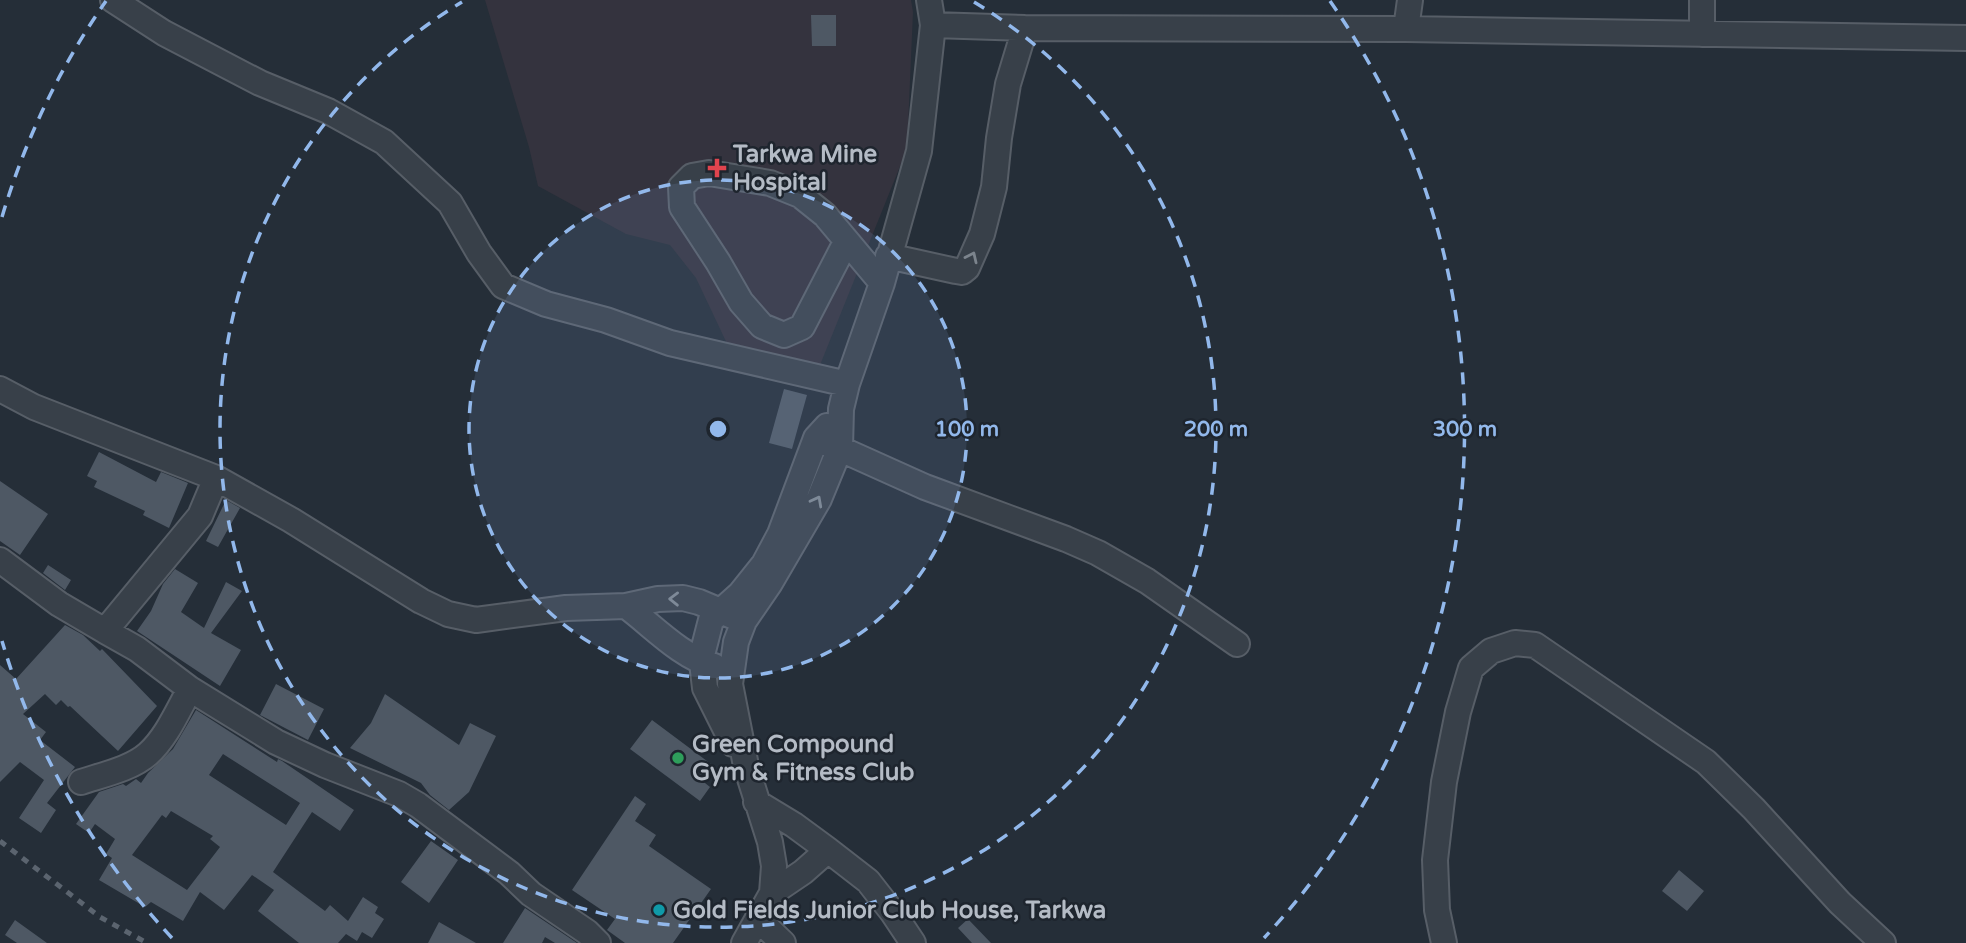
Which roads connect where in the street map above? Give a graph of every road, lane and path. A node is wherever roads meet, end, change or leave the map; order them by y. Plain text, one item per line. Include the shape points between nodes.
1 (113, 0) edge
2 (929, 0) edge
3 (1410, 0) edge
4 (1702, 0) edge
5 (933, 25) junction
6 (1025, 28) junction
7 (1406, 29) junction
8 (1702, 34) junction
9 (1966, 38) edge
10 (846, 242) junction
11 (888, 256) junction
12 (882, 283) junction
13 (848, 384) junction
14 (0, 389) edge
15 (841, 409) junction
16 (816, 438) junction
17 (840, 448) junction
18 (216, 478) junction
19 (787, 537) junction
20 (0, 560) edge
21 (626, 606) junction
22 (720, 610) junction
23 (744, 621) junction
24 (105, 631) junction
25 (1237, 644) dead end
26 (702, 662) junction
27 (731, 669) junction
28 (190, 689) junction
29 (746, 766) junction
30 (81, 782) dead end
31 (756, 802) junction
32 (828, 850) junction
33 (772, 893) junction
34 (758, 919) junction
35 (598, 943) edge
36 (744, 943) edge
37 (783, 943) edge
38 (913, 943) edge
39 (1444, 943) edge
40 (1883, 943) edge

1 - 13 street via 164,33 384,142 450,203 503,286 670,343
2 - 5 street
3 - 7 street
4 - 8 street
5 - 6 street
5 - 11 street via 919,151
6 - 7 street
11 -> 6 street via 962,272 967,268 994,187 1008,84
7 - 8 street
8 - 9 street
10 - 10 street via 825,215 800,195 770,183 709,173 692,176 681,187 682,207 741,302 762,326 784,335 802,327
10 - 12 street
11 - 12 street
12 - 13 street
13 - 15 street
14 - 18 street via 34,407
15 - 16 street
15 - 17 street
16 - 17 street
16 - 19 street
19 -> 17 street via 820,499
17 - 25 street via 925,487 1098,553
18 - 21 street via 448,614 476,620 566,608
18 - 24 street via 201,516
19 - 22 street via 740,594
19 - 23 street via 770,583
20 - 24 street
22 -> 21 street via 683,598
21 - 26 street
22 - 23 street
22 - 26 street via 711,620
23 - 27 street
24 - 28 street
26 - 27 street
26 - 29 street via 705,688
27 - 29 street
28 - 30 street via 147,755
28 - 35 street via 276,742 418,805
29 - 31 street
31 - 32 street
31 - 33 street via 770,842
32 - 33 street
32 - 38 street via 868,881
33 - 34 street
34 - 36 street
34 - 37 street
39 - 40 street via 1435,860 1458,712 1471,668 1491,651 1515,643 1535,645 1706,762

